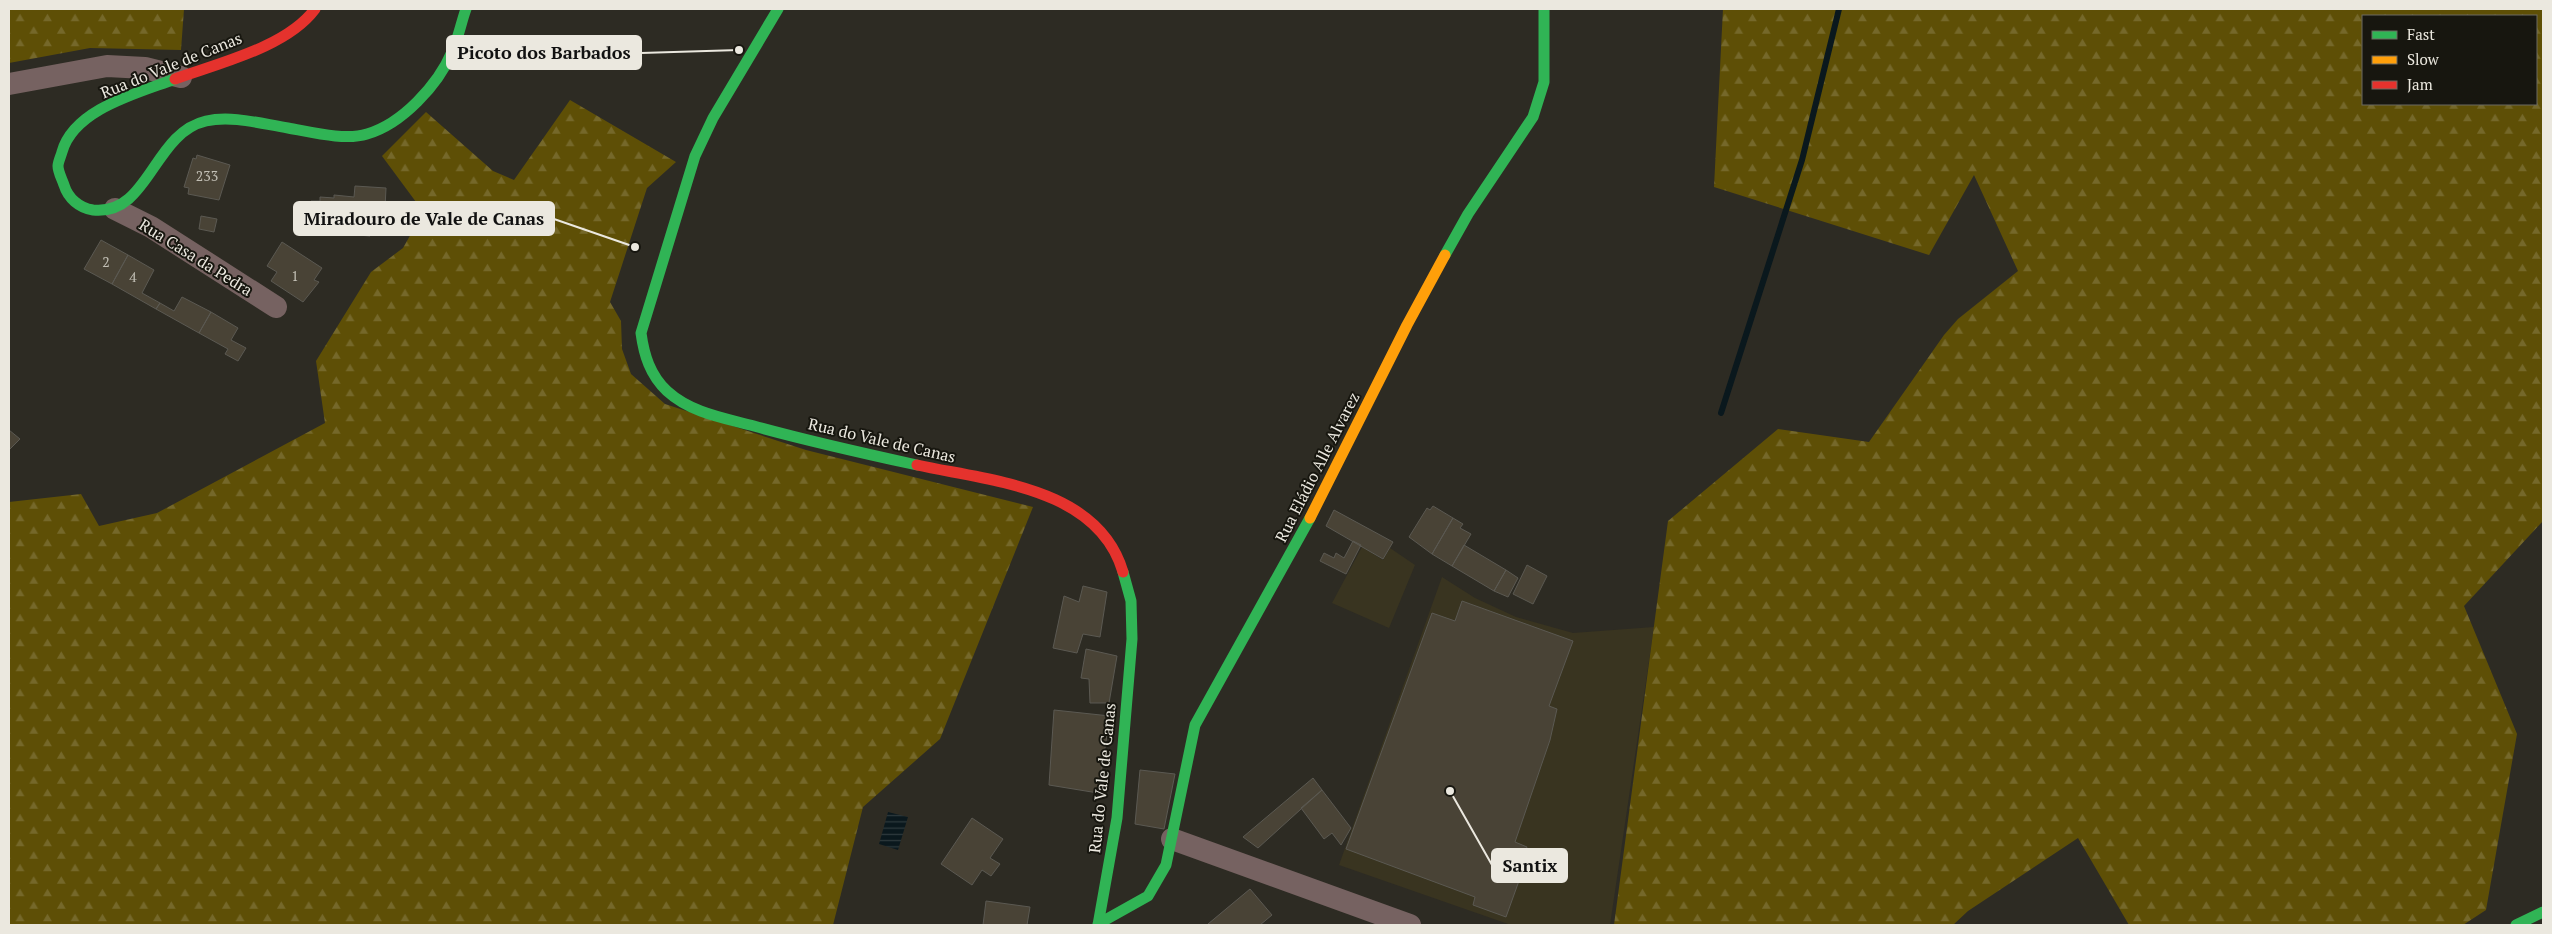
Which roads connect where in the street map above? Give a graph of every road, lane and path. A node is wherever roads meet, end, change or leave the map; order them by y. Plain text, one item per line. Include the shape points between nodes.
1 (315, 9) edge
2 (466, 9) edge
3 (778, 9) edge
4 (1544, 9) edge
5 (180, 77) junction
6 (9, 84) edge
7 (115, 210) junction
8 (276, 308) dead end
9 (1172, 839) junction
10 (2543, 912) edge
11 (1098, 924) edge
12 (1410, 925) edge
13 (2516, 925) edge

1 - 5 street, Rua do Vale de Canas via 308,20 272,43
2 - 7 street via 452,52 426,93 394,122 366,135 332,136 241,120 206,121 182,131 160,156 134,196
3 - 11 street, Rua do Vale de Canas via 712,118 694,156 641,333 644,353 654,374 667,390 695,410 810,442 1030,490 1071,506 1100,529 1118,556 1126,583 1131,601 1132,639 1117,818
4 - 9 street, Rua Eládio Alle Alvarez via 1544,82 1534,117 1464,222 1407,325 1324,494 1195,725
5 - 6 street via 145,68 107,66
5 - 7 street, Rua do Vale de Canas via 121,99 86,118 64,145 58,166 60,179 70,197 92,210
7 - 8 street, Rua Casa da Pedra via 152,227
9 - 11 street, Rua Eládio Alle Alvarez via 1166,864 1148,896
9 - 12 street
10 - 13 street

